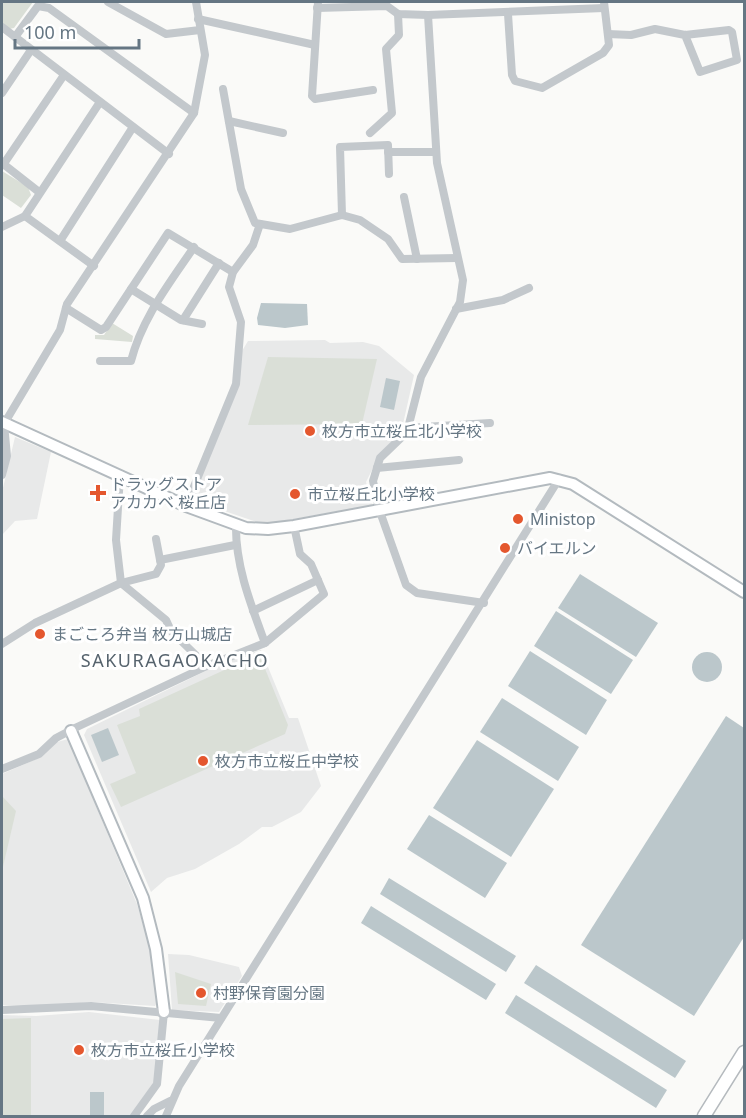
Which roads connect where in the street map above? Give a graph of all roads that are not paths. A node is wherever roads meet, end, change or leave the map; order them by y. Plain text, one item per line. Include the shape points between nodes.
1 (108, 2) edge
2 (196, 2) edge
3 (51, 5) edge
4 (317, 5) edge
5 (604, 5) edge
6 (398, 14) junction
7 (508, 14) junction
8 (428, 15) junction
9 (198, 19) junction
10 (2, 27) edge
11 (200, 30) junction
12 (608, 34) junction
13 (686, 34) junction
14 (15, 37) junction
15 (315, 45) junction
16 (31, 50) junction
17 (64, 75) junction
18 (223, 89) dead end
19 (373, 90) dead end
20 (2, 93) edge
21 (100, 102) junction
22 (194, 113) junction
23 (229, 121) junction
24 (133, 127) junction
25 (283, 133) dead end
26 (370, 133) dead end
27 (388, 152) junction
28 (436, 152) junction
29 (169, 154) junction
30 (2, 164) edge
31 (389, 174) dead end
32 (39, 192) junction
33 (404, 197) dead end
34 (342, 215) junction
35 (26, 216) junction
36 (260, 224) junction
37 (2, 227) edge
38 (60, 241) junction
39 (194, 247) junction
40 (457, 258) junction
41 (417, 259) junction
42 (219, 263) junction
43 (94, 266) junction
44 (233, 272) junction
45 (529, 288) dead end
46 (131, 289) junction
47 (155, 304) junction
48 (66, 308) junction
49 (456, 309) junction
50 (183, 320) junction
51 (202, 324) dead end
52 (100, 361) dead end
53 (3, 423) edge
54 (490, 423) dead end
55 (407, 428) junction
56 (459, 460) dead end
57 (377, 468) junction
58 (2, 475) edge
59 (120, 476) junction
60 (559, 479) junction
61 (186, 506) junction
62 (379, 509) junction
63 (236, 524) junction
64 (294, 526) junction
65 (156, 539) dead end
66 (236, 545) junction
67 (160, 561) junction
68 (318, 580) junction
69 (121, 583) junction
70 (744, 592) edge
71 (483, 603) junction
72 (253, 611) junction
73 (265, 643) junction
74 (2, 644) edge
75 (207, 666) junction
76 (71, 731) junction
77 (2, 769) edge
78 (2, 1010) edge
79 (164, 1011) junction
80 (221, 1018) junction
81 (744, 1052) edge
82 (170, 1101) junction
83 (135, 1116) edge
84 (147, 1116) edge
85 (166, 1116) edge
86 (704, 1116) edge

1 - 11 street via 166,34
2 - 9 street
3 - 14 street via 38,6
3 - 22 street
4 - 6 street via 387,6
4 - 15 street
5 - 7 street
5 - 12 street
6 - 8 street
6 - 26 street via 399,35 386,49 392,113
7 - 8 street
7 - 12 street via 512,75 515,81 542,88 603,53 609,45
8 - 28 street
9 - 11 street
9 - 15 street
10 - 14 street
11 - 22 street via 205,54
12 - 13 street via 631,35 655,29
13 - 13 street via 729,30 738,60 700,72
14 - 16 street
15 - 19 street via 315,99
16 - 17 street
16 - 20 street
17 - 21 street
17 - 30 street
18 - 23 street
21 - 24 street
21 - 32 street
22 - 29 street
23 - 25 street
23 - 36 street via 241,189 255,223
24 - 29 street
24 - 38 street
27 - 28 street
27 - 31 street
27 - 34 street via 388,146 340,147
28 - 40 street
29 - 43 street
30 - 32 street
32 - 35 street
33 - 41 street
34 - 36 street via 290,229
34 - 41 street via 360,220 388,239 402,259
35 - 37 street
35 - 38 street
36 - 44 street via 253,245
38 - 43 street
39 - 42 street
39 - 46 street via 168,233
39 - 47 street
40 - 41 street
40 - 49 street via 463,280
42 - 44 street
42 - 50 street
43 - 48 street
44 - 61 street via 229,287 241,322 236,384
45 - 49 street via 503,300
46 - 47 street
46 - 48 street via 101,330
47 - 50 street
47 - 52 street via 137,338 131,361
48 - 53 street via 60,330
49 - 55 street via 421,376
50 - 51 street
53 - 58 street via 7,456
53 - 59 street
54 - 55 street
55 - 57 street
56 - 57 street
57 - 62 street via 373,481
59 - 61 street
59 - 69 street via 116,540
60 - 62 street
60 - 70 street via 573,484
60 - 71 street
61 - 63 street
62 - 64 street
62 - 71 street via 406,585 417,593
63 - 64 street via 268,529
63 - 66 street
64 - 68 street via 300,554 311,564
65 - 67 street
66 - 67 street
66 - 72 street
67 - 69 street via 156,574
68 - 72 street
68 - 73 street via 324,594
69 - 74 street via 35,623
69 - 75 street via 166,620 171,631
71 - 80 street
72 - 73 street
73 - 75 street
75 - 76 street
76 - 77 street via 56,738 39,754
76 - 79 street via 143,898 156,949
78 - 79 street via 92,1006
79 - 80 street
79 - 83 street via 157,1084
80 - 82 street
81 - 86 main road
82 - 84 street
82 - 85 street

